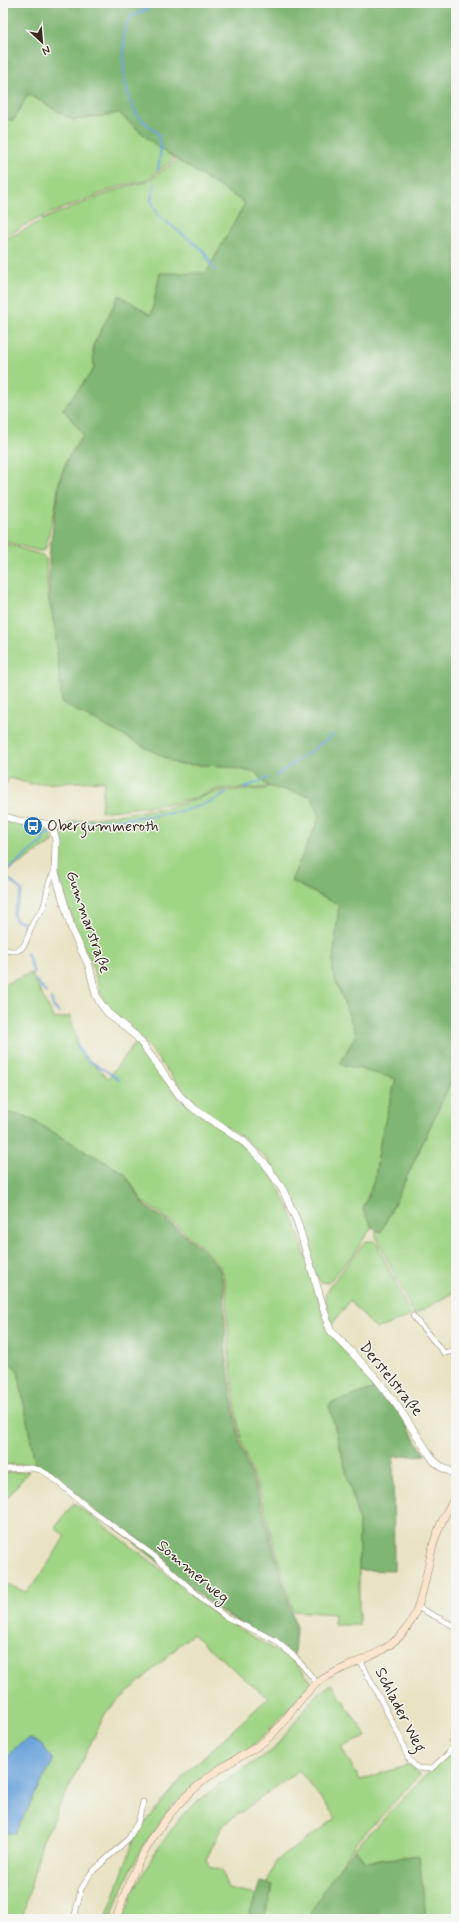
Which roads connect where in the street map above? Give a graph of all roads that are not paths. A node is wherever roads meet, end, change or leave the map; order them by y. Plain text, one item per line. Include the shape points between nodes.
1 (3, 816) edge
2 (55, 872) junction
3 (6, 950) dead end
4 (101, 1004) joint
5 (413, 1316) dead end
6 (456, 1348) edge
7 (3, 1469) edge
8 (456, 1474) edge
9 (456, 1496) edge
10 (418, 1607) junction
11 (456, 1627) edge
12 (360, 1660) junction
13 (317, 1683) junction
14 (456, 1718) edge
15 (143, 1802) dead end
16 (74, 1919) edge
17 (116, 1919) edge

1 - 2 street, Gummarstraße via 46,824 52,828 56,840
2 - 3 street via 51,877 43,908 34,920 24,946 19,951
2 - 4 street, Gummarstraße via 72,930 89,966 96,995
4 - 8 street, Derstelstraße via 137,1038 180,1096 193,1108 244,1142 275,1176 292,1207 330,1330 384,1388 434,1461
5 - 6 street via 444,1353
7 - 13 street, Sommerweg via 31,1468 53,1477 91,1510 153,1555 207,1604 226,1617 275,1640 296,1658
9 - 10 main road via 446,1512 434,1542
10 - 11 street
10 - 12 main road via 402,1635 382,1650
12 - 13 main road
12 - 14 street, Schlader Weg via 400,1737 408,1758 417,1768 431,1768 449,1753
13 - 17 main road via 266,1740 218,1770 174,1809 147,1846 133,1871
15 - 16 street via 138,1822 129,1838 91,1873 81,1889

